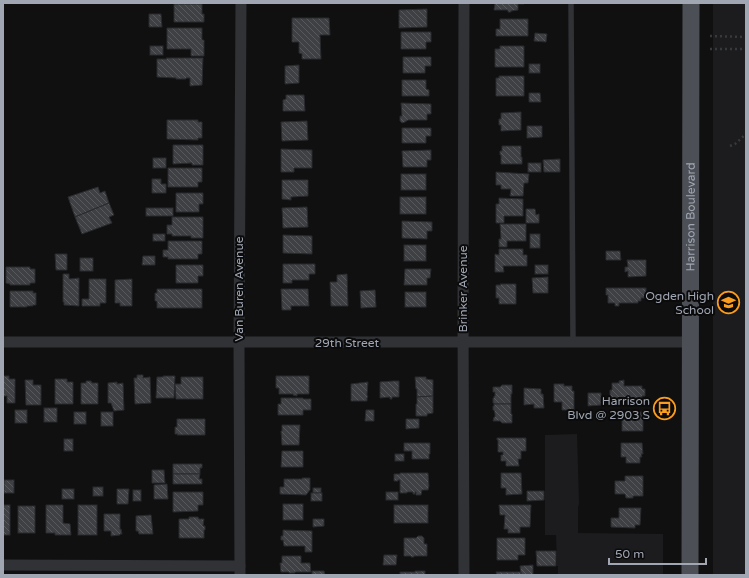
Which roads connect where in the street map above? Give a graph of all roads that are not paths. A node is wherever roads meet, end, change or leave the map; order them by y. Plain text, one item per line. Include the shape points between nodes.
1 (240, 3) edge
2 (464, 3) edge
3 (572, 3) edge
4 (691, 3) edge
5 (3, 342) edge
6 (463, 342) junction
7 (690, 342) junction
8 (239, 343) junction
9 (573, 343) junction
10 (3, 565) edge
11 (240, 570) edge
12 (464, 575) edge
13 (690, 575) edge

1 - 8 street, Van Buren Avenue
2 - 6 street, Brinker Avenue
3 - 9 lane
4 - 7 main road, Harrison Boulevard
5 - 8 street, 29th Street
6 - 8 street, 29th Street
6 - 9 street, 29th Street
6 - 12 street, Brinker Avenue
7 - 9 street, 29th Street
7 - 13 main road, Harrison Boulevard
8 - 11 street, Van Buren Avenue
10 - 11 street

